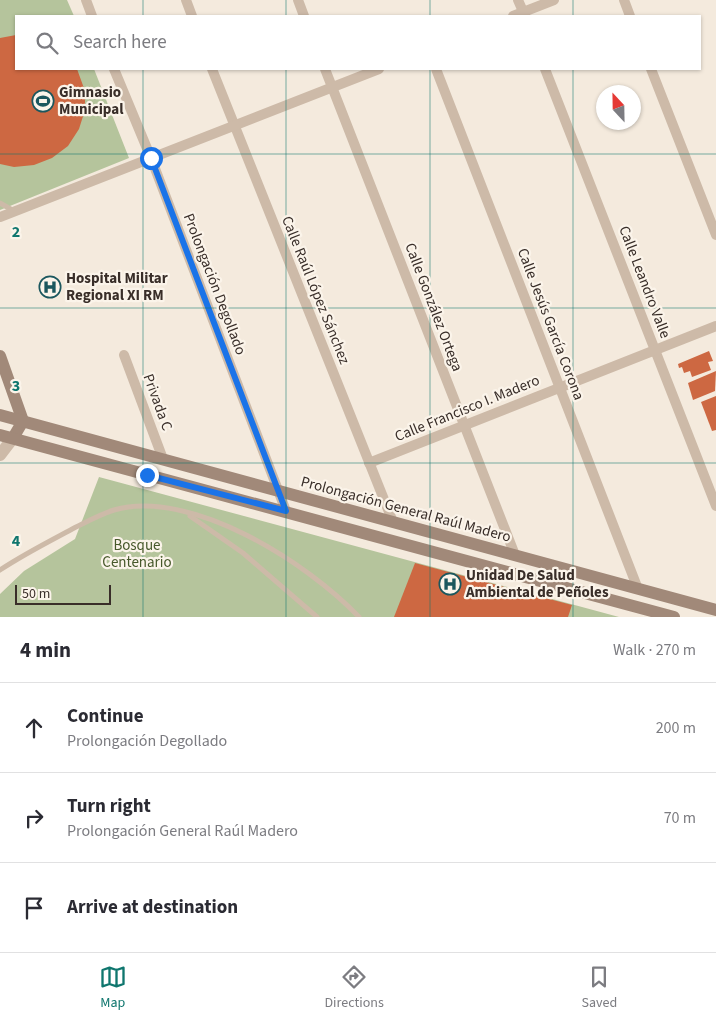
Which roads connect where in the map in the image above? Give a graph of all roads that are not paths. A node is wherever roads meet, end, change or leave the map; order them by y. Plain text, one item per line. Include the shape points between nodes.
1 (86, 0) edge
2 (186, 0) edge
3 (298, 0) edge
4 (518, 0) edge
5 (554, 0) edge
6 (624, 0) edge
7 (524, 14) edge
8 (92, 15) edge
9 (192, 15) edge
10 (304, 15) edge
11 (630, 15) edge
12 (114, 70) edge
13 (212, 70) edge
14 (325, 70) edge
15 (376, 70) edge
16 (436, 70) edge
17 (545, 70) edge
18 (651, 70) edge
19 (332, 87) junction
20 (234, 126) junction
21 (151, 158) junction
22 (0, 203) edge
23 (15, 212) junction
24 (0, 217) edge
25 (716, 234) edge
26 (716, 326) edge
27 (655, 350) junction
28 (124, 355) dead end
29 (0, 356) edge
30 (560, 388) junction
31 (0, 415) edge
32 (23, 421) junction
33 (464, 426) junction
34 (6, 437) edge
35 (0, 455) edge
36 (163, 459) junction
37 (369, 463) junction
38 (276, 490) junction
39 (716, 506) edge
40 (286, 511) junction
41 (186, 513) junction
42 (393, 522) junction
43 (514, 555) junction
44 (0, 570) edge
45 (638, 589) junction
46 (716, 610) edge
47 (317, 617) edge
48 (359, 617) edge
49 (674, 617) edge

1 - 8 street
2 - 9 street
3 - 10 street
4 - 7 street
5 - 7 street
6 - 11 street
12 - 21 street, Prolongación Degollado
13 - 20 street, Calle Raúl López Sánchez
14 - 19 street, Calle González Ortega
15 - 19 street
16 - 30 street, Calle Jesús García Corona
17 - 27 street, Calle Leandro Valle
18 - 25 street
19 - 20 street
19 - 33 street, Calle González Ortega
20 - 21 street
20 - 37 street, Calle Raúl López Sánchez
21 - 23 street
21 - 38 street, Prolongación Degollado
22 - 23 lane
23 - 24 street
26 - 27 street, Calle Francisco I. Madero
27 - 30 street, Calle Francisco I. Madero
27 - 39 street, Calle Leandro Valle
28 - 36 street, Privada C
29 - 32 main road
30 - 33 street, Calle Francisco I. Madero
30 - 45 street, Calle Jesús García Corona
31 - 32 main road, Prolongación General Raúl Madero
32 - 34 main road
32 - 36 main road, Prolongación General Raúl Madero
33 - 37 street, Calle Francisco I. Madero
33 - 43 street, Calle González Ortega
34 - 35 street
34 - 40 main road
36 - 38 main road, Prolongación General Raúl Madero
37 - 42 street, Calle Raúl López Sánchez
38 - 40 street, Prolongación Degollado
38 - 42 main road, Prolongación General Raúl Madero
40 - 49 main road
41 - 44 lane via 150,506 114,510 56,537
41 - 47 lane via 243,553
41 - 48 lane via 254,537 282,553
42 - 43 main road, Prolongación General Raúl Madero
43 - 45 main road, Prolongación General Raúl Madero
45 - 46 main road, Prolongación General Raúl Madero

